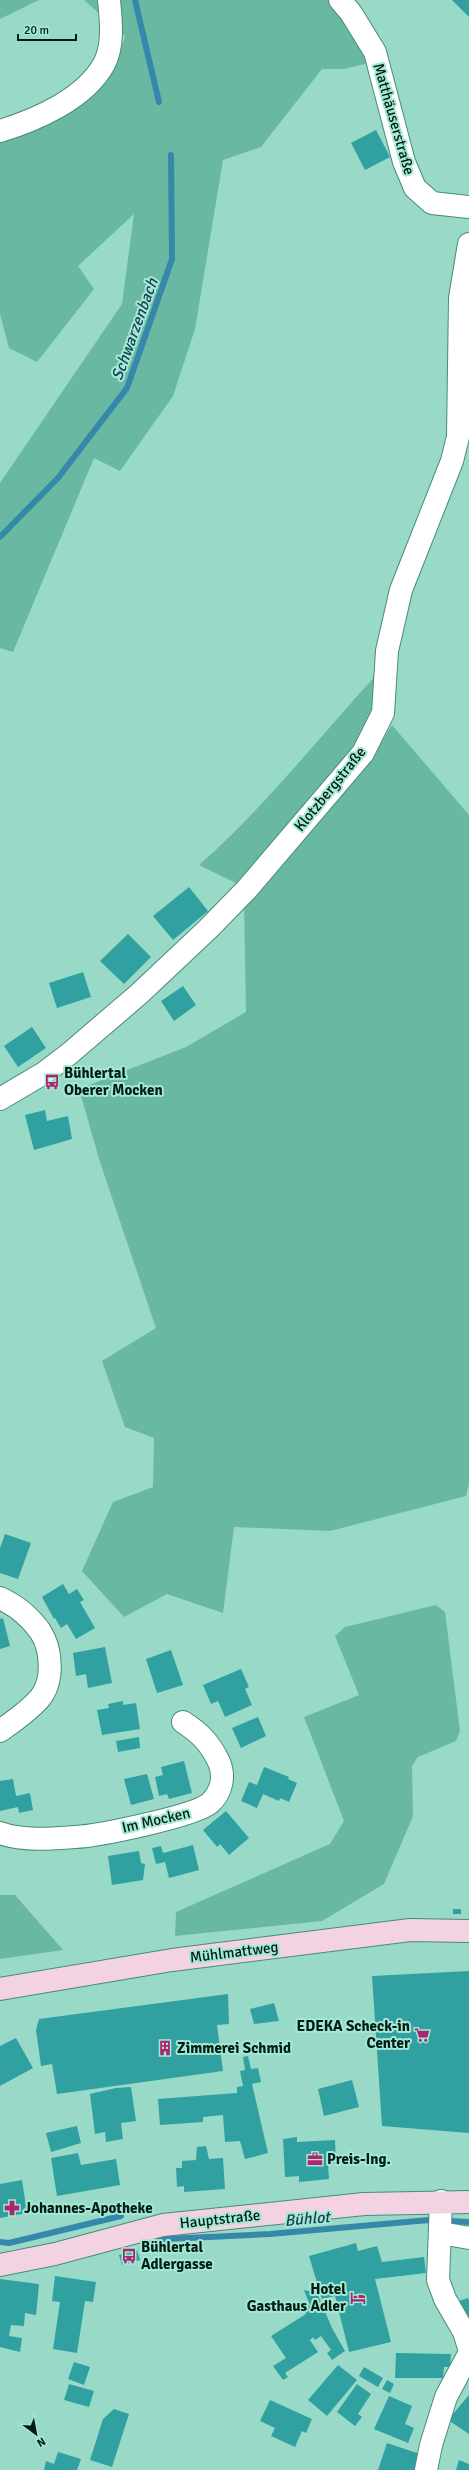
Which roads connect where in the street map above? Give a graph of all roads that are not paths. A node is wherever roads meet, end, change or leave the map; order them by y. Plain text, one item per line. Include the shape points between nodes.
1 (110, 0) edge
2 (340, 0) edge
3 (0, 131) edge
4 (469, 207) edge
5 (469, 244) edge
6 (465, 363) edge
7 (0, 1099) edge
8 (0, 1598) edge
9 (183, 1722) dead end
10 (0, 1731) edge
11 (0, 1833) edge
12 (469, 1931) edge
13 (0, 1989) edge
14 (469, 2202) edge
15 (441, 2216) junction
16 (469, 2238) edge
17 (0, 2265) edge
18 (469, 2348) edge
19 (469, 2354) edge
20 (426, 2470) edge

1 - 3 street via 111,36 104,64 100,69 82,90 60,106 19,126
2 - 4 street, Matthäuserstraße via 375,52 404,162 415,188 432,204
5 - 6 street, Klotzbergstraße via 460,298
6 - 7 street, Klotzbergstraße via 458,438 401,590 387,650 383,713 363,753 247,889 208,929 139,994 69,1054 44,1073
8 - 10 street via 14,1605 40,1631 47,1649 51,1674 41,1697
9 - 11 street, Im Mocken via 199,1732 212,1748 223,1771 221,1788 210,1802 199,1810 168,1819 77,1837 34,1838
12 - 13 street, Mühlmattweg via 403,1931 172,1960
14 - 15 street, Hauptstraße
15 - 16 street
15 - 17 street, Hauptstraße via 364,2204 163,2225 55,2254
15 - 18 street via 438,2280 445,2299 464,2332
19 - 20 street via 446,2396

